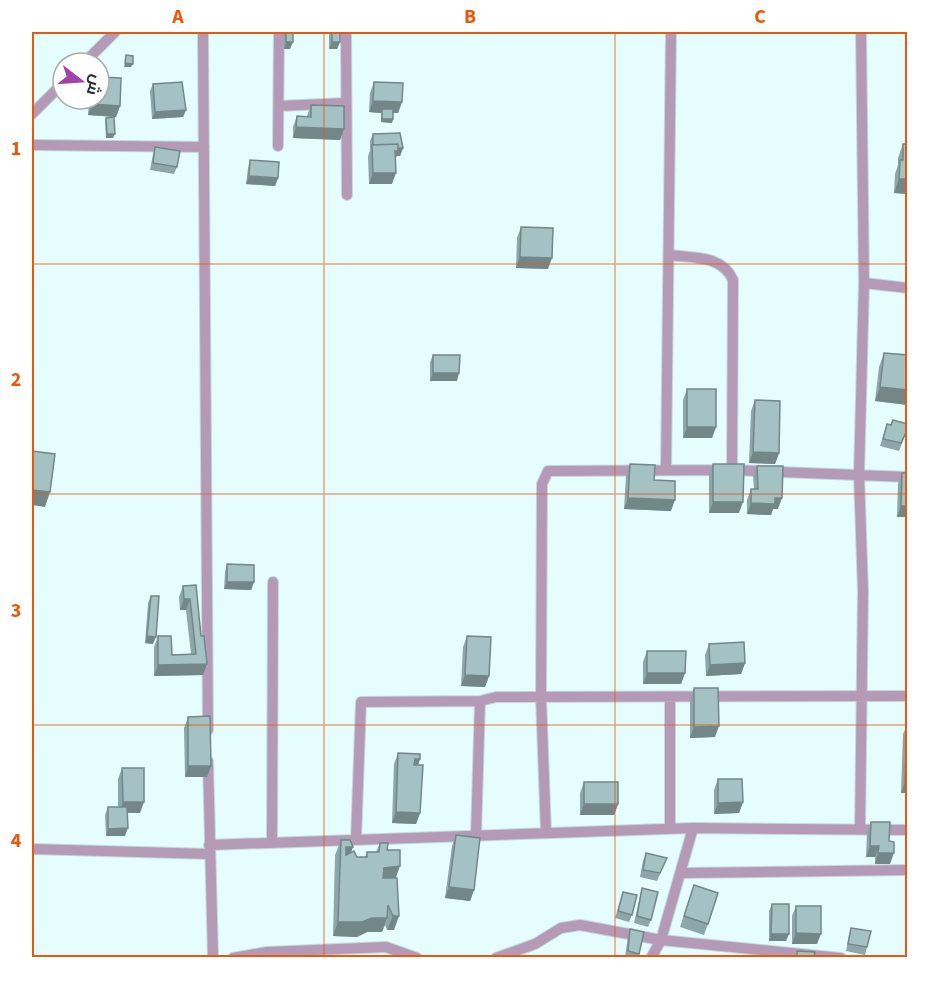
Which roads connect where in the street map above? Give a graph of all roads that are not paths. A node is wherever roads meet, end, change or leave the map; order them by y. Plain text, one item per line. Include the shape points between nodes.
1 (115, 32) edge
2 (203, 32) edge
3 (279, 32) edge
4 (346, 32) edge
5 (671, 32) edge
6 (861, 32) edge
7 (96, 51) edge
8 (51, 95) edge
9 (346, 103) junction
10 (279, 106) junction
11 (32, 114) edge
12 (32, 145) edge
13 (278, 146) dead end
14 (204, 147) junction
15 (347, 195) dead end
16 (669, 255) junction
17 (864, 283) junction
18 (908, 288) edge
19 (666, 470) junction
20 (732, 470) junction
21 (859, 475) junction
22 (908, 477) edge
23 (273, 582) dead end
24 (862, 696) junction
25 (908, 696) edge
26 (541, 697) junction
27 (670, 697) junction
28 (480, 701) junction
29 (208, 739) edge
30 (208, 751) edge
31 (693, 828) junction
32 (670, 829) junction
33 (860, 829) junction
34 (908, 830) edge
35 (546, 833) junction
36 (476, 836) junction
37 (356, 840) junction
38 (272, 843) junction
39 (32, 849) edge
40 (209, 850) junction
41 (908, 870) edge
42 (681, 873) junction
43 (661, 940) junction
44 (213, 957) edge
45 (233, 957) edge
46 (417, 957) edge
47 (496, 957) edge
48 (651, 957) edge
49 (841, 957) edge

1 - 7 street
2 - 14 street
3 - 10 street
4 - 9 street
5 - 16 street
6 - 17 street
8 - 11 street
9 - 10 street
9 - 15 street
10 - 13 street
12 - 14 street
14 - 29 street
16 - 19 street
16 - 20 street via 720,263 733,280
17 - 18 street
17 - 21 street
19 - 20 street
19 - 26 street via 555,469 544,477
20 - 21 street
21 - 22 street
21 - 24 street
23 - 38 street
24 - 25 street
24 - 27 street
24 - 33 street
26 - 27 street
26 - 28 street
26 - 35 street
27 - 32 street
28 - 36 street
28 - 37 street via 361,702
30 - 40 street
31 - 32 street
31 - 33 street
31 - 42 street
32 - 35 street
33 - 34 street
35 - 36 street
36 - 37 street
37 - 38 street
38 - 40 street
39 - 40 street
40 - 44 street
41 - 42 street
42 - 43 street
43 - 47 street via 580,925 561,928 535,944
43 - 48 street
43 - 49 street
45 - 46 street via 349,947 386,947

